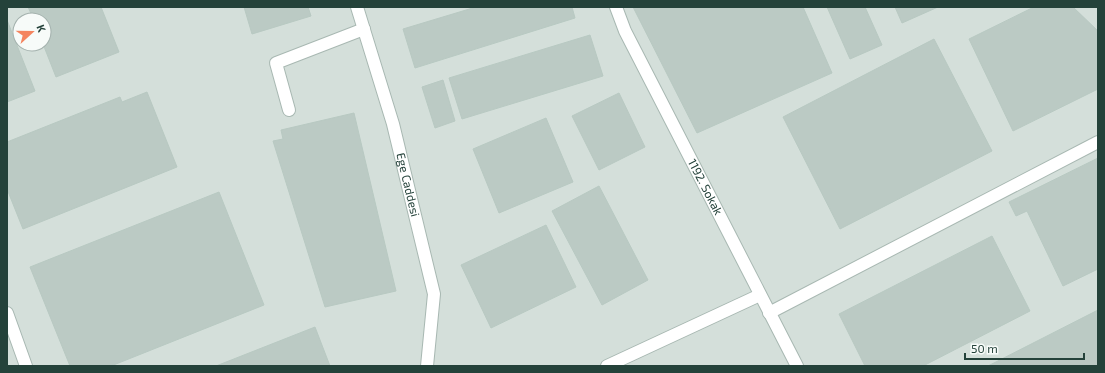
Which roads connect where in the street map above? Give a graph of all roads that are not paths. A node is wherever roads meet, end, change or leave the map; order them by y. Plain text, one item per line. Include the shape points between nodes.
1 (357, 7) edge
2 (616, 7) edge
3 (364, 29) junction
4 (289, 110) dead end
5 (1098, 142) edge
6 (760, 295) junction
7 (7, 313) edge
8 (769, 313) junction
9 (26, 366) edge
10 (427, 366) edge
11 (607, 366) edge
12 (797, 366) edge

1 - 3 street, Ege Caddesi
2 - 6 street, 1192. Sokak via 625,31
3 - 4 street via 276,62
3 - 10 street, Ege Caddesi via 393,124 434,294
5 - 8 street
6 - 8 street, 1192. Sokak
6 - 11 street
7 - 9 street
8 - 12 street, 1192. Sokak

